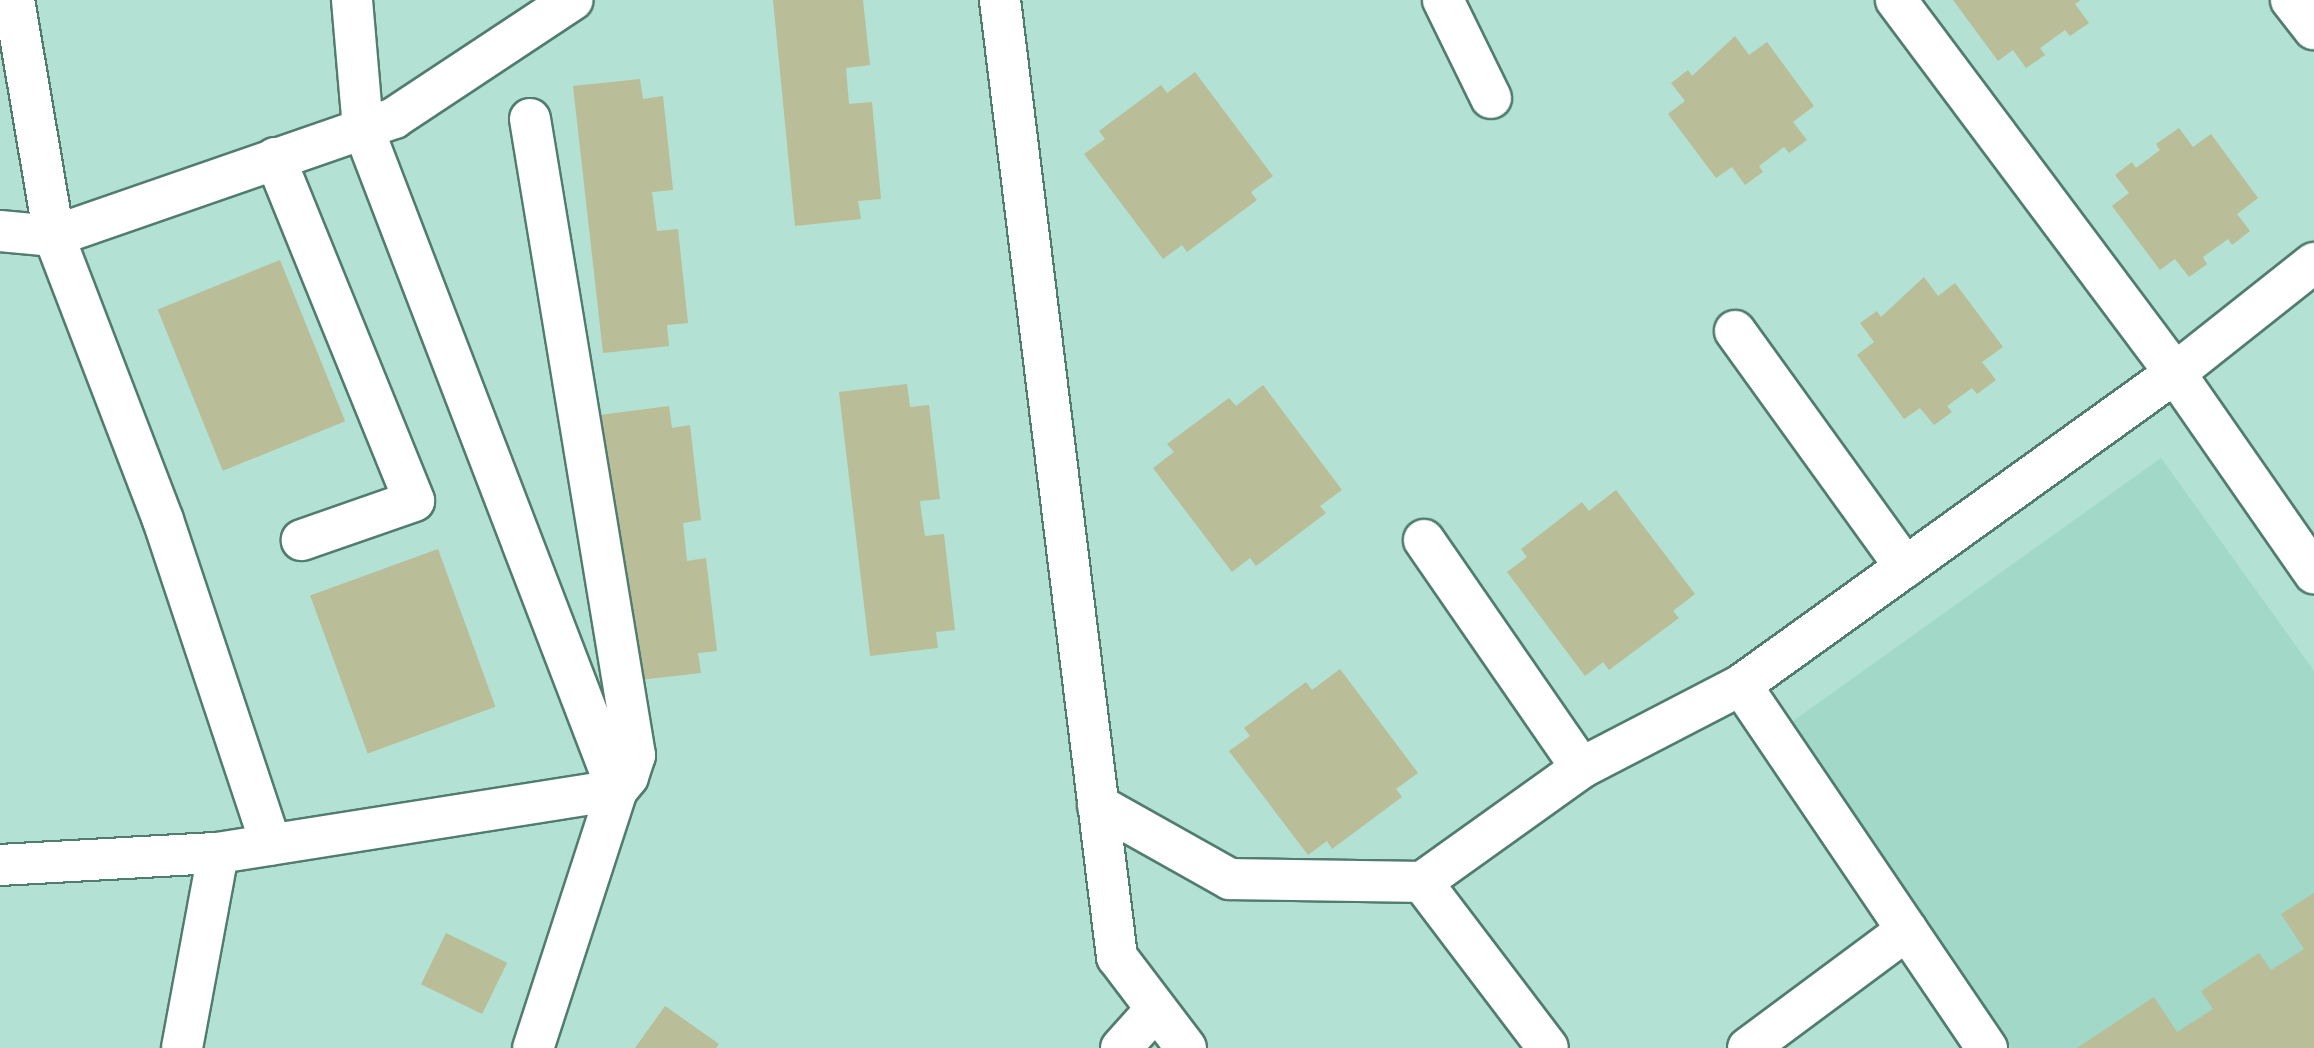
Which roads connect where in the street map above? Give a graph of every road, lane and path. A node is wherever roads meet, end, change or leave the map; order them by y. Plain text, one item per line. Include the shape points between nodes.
1 (14, 0) edge
2 (352, 0) edge
3 (572, 0) edge
4 (1000, 0) edge
5 (1443, 0) edge
6 (1896, 0) edge
7 (2291, 0) edge
8 (2314, 29) edge
9 (1491, 98) dead end
10 (530, 119) dead end
11 (363, 128) junction
12 (275, 158) junction
13 (0, 231) edge
14 (54, 236) junction
15 (2314, 263) edge
16 (1735, 331) dead end
17 (2175, 373) junction
18 (302, 540) dead end
19 (1424, 540) dead end
20 (1905, 567) junction
21 (2314, 573) edge
22 (1741, 685) junction
23 (1581, 768) junction
24 (617, 790) junction
25 (1098, 805) junction
26 (271, 845) junction
27 (218, 853) junction
28 (0, 865) edge
29 (1422, 882) junction
30 (1907, 930) junction
31 (1156, 1009) junction
32 (182, 1048) edge
33 (533, 1048) edge
34 (1121, 1048) edge
35 (1186, 1048) edge
36 (1548, 1048) edge
37 (1748, 1048) edge
38 (1987, 1048) edge

1 - 14 street
2 - 11 street
3 - 11 street via 394,118
4 - 25 street
5 - 9 street
6 - 17 street
7 - 8 street
10 - 24 street via 635,755
11 - 12 street
11 - 24 street
12 - 14 street
12 - 18 street via 414,501
13 - 14 street
14 - 26 street via 163,520
15 - 17 street
16 - 20 street
17 - 20 street
17 - 21 street
19 - 23 street
20 - 22 street
22 - 23 street
22 - 30 street
23 - 29 street
24 - 26 street
24 - 33 street
25 - 29 street via 1230,879
25 - 31 street via 1117,957
26 - 27 street
27 - 28 street
27 - 32 street
29 - 36 street
30 - 37 street
30 - 38 street
31 - 34 street
31 - 35 street

